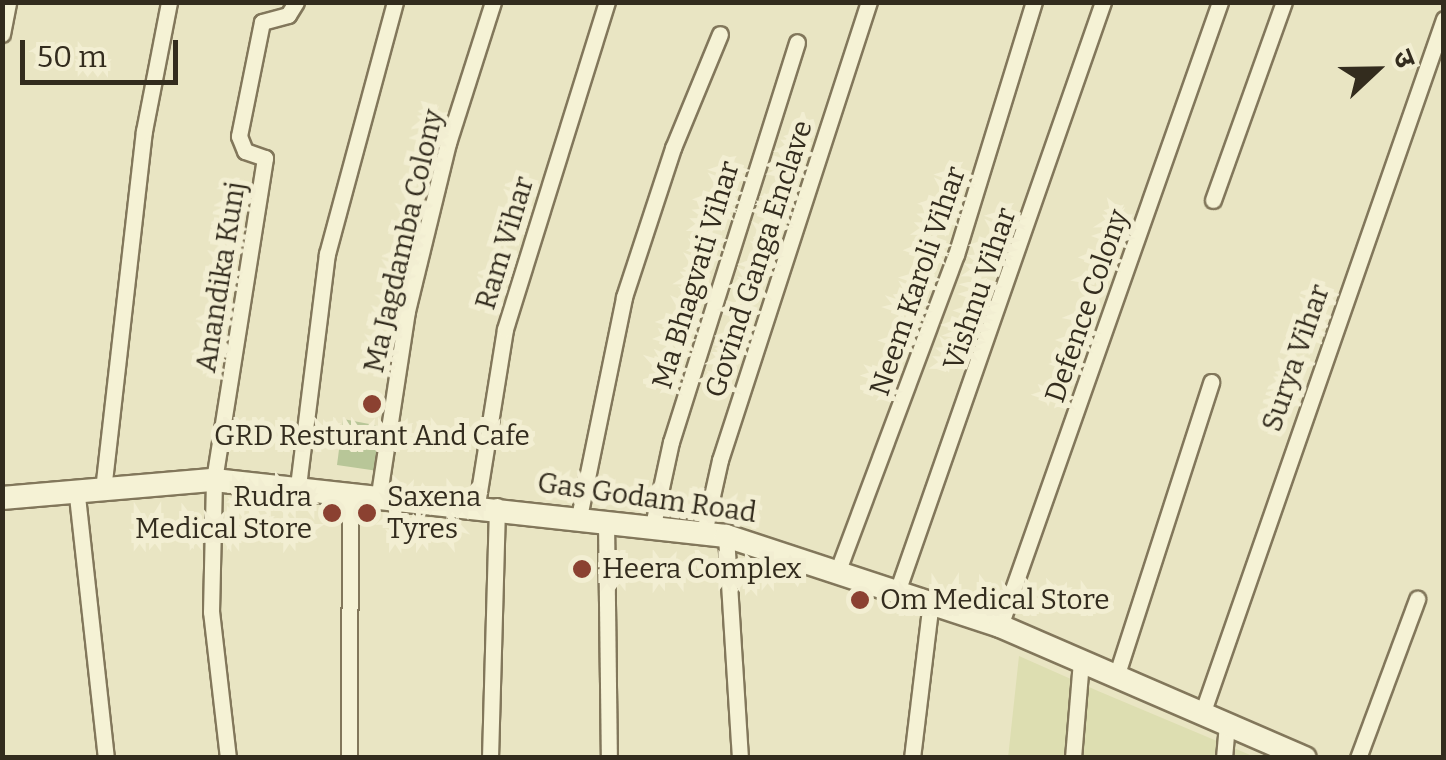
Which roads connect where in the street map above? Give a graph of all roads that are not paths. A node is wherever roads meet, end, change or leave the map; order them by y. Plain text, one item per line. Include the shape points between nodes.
1 (8, 2) edge
2 (169, 2) edge
3 (296, 2) edge
4 (395, 2) edge
5 (493, 2) edge
6 (607, 2) edge
7 (869, 2) edge
8 (1034, 2) edge
9 (1103, 2) edge
10 (1220, 2) edge
11 (1284, 2) edge
12 (1444, 19) edge
13 (2, 34) edge
14 (720, 34) dead end
15 (797, 42) dead end
16 (1213, 200) dead end
17 (1211, 382) dead end
18 (214, 480) junction
19 (298, 486) junction
20 (102, 490) junction
21 (350, 491) junction
22 (379, 494) junction
23 (77, 496) junction
24 (2, 498) edge
25 (487, 505) junction
26 (579, 517) junction
27 (606, 521) junction
28 (653, 526) junction
29 (715, 534) junction
30 (838, 570) junction
31 (898, 589) junction
32 (1416, 598) dead end
33 (932, 601) junction
34 (1000, 626) junction
35 (1081, 661) junction
36 (1116, 677) junction
37 (1202, 714) junction
38 (1227, 726) junction
39 (106, 758) edge
40 (228, 758) edge
41 (350, 758) edge
42 (490, 758) edge
43 (609, 758) edge
44 (740, 758) edge
45 (912, 758) edge
46 (1073, 758) edge
47 (1224, 758) edge
48 (1305, 758) edge
49 (1358, 758) edge

1 - 13 street
2 - 20 street via 141,151
3 - 18 street, Anandika Kunj via 288,15 262,22 238,136 245,151 265,158
4 - 19 street via 327,254
5 - 22 street, Ma Jagdamba Colony via 448,142 407,311
6 - 25 street, Ram Vihar via 505,329
7 - 29 street, Govind Ganga Enclave via 731,424
8 - 30 street, Neem Karoli Vihar via 956,256
9 - 31 street, Vishnu Vihar
10 - 34 street, Defence Colony
11 - 16 street
12 - 37 street, Surya Vihar
14 - 26 street via 673,148 624,297
15 - 28 street, Ma Bhagvati Vihar via 671,442
17 - 36 street
18 - 19 main road, Gas Godam Road
18 - 20 main road, Gas Godam Road
18 - 40 street via 211,612
19 - 21 main road, Gas Godam Road
20 - 23 main road, Gas Godam Road
21 - 22 main road, Gas Godam Road
21 - 41 street
22 - 25 main road, Gas Godam Road
23 - 24 main road, Gas Godam Road
23 - 39 street
25 - 26 main road, Gas Godam Road
25 - 42 street, Ram Vihar
26 - 27 main road, Gas Godam Road
27 - 28 main road, Gas Godam Road
27 - 43 street
28 - 29 main road, Gas Godam Road
29 - 30 main road, Gas Godam Road
29 - 44 street, Govind Ganga Enclave
30 - 31 main road, Gas Godam Road
31 - 33 main road, Gas Godam Road
32 - 49 street
33 - 34 main road, Gas Godam Road
33 - 45 street
34 - 35 main road, Gas Godam Road
35 - 36 main road, Gas Godam Road
35 - 46 street
36 - 37 main road, Gas Godam Road
37 - 38 main road, Gas Godam Road
38 - 47 street
38 - 48 main road, Gas Godam Road

